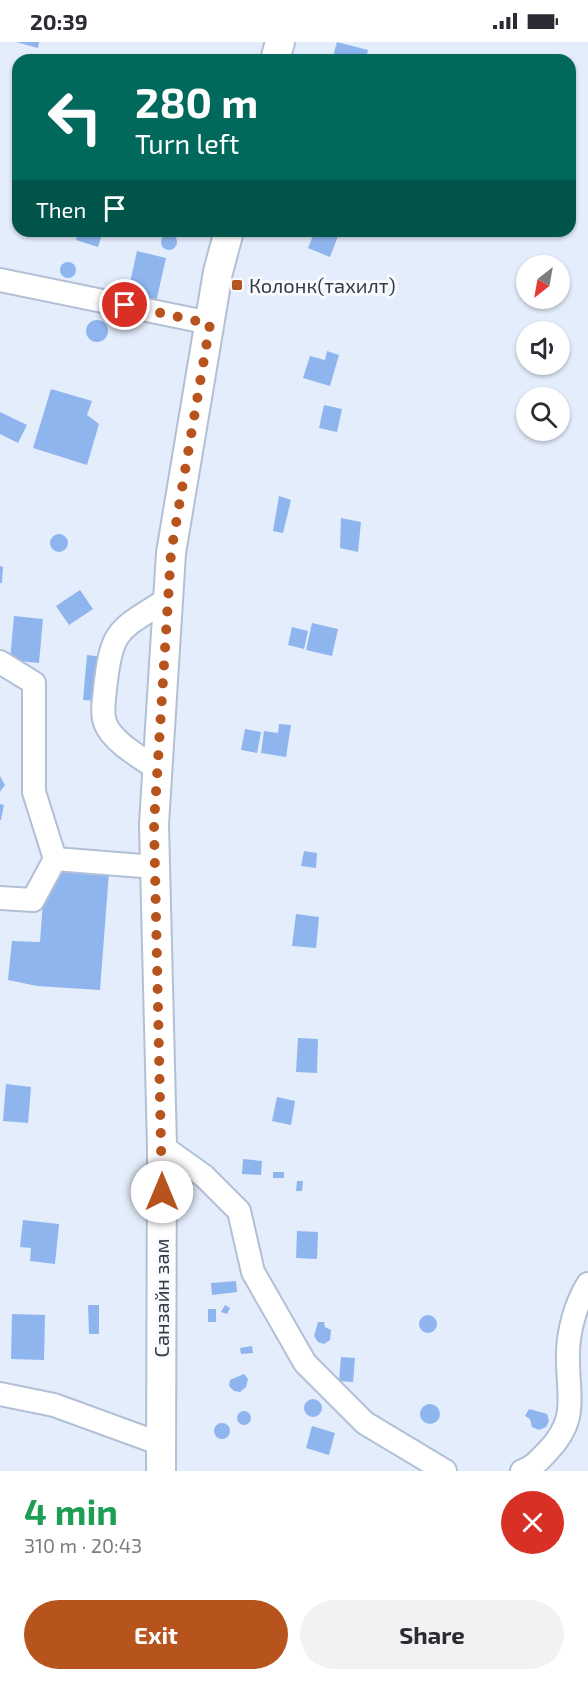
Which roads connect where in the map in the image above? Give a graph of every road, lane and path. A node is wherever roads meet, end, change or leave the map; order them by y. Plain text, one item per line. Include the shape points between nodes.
1 (227, 237) edge
2 (0, 280) edge
3 (210, 324) junction
4 (169, 598) junction
5 (0, 662) edge
6 (158, 770) junction
7 (55, 859) junction
8 (154, 867) junction
9 (0, 898) edge
10 (162, 1146) junction
11 (588, 1284) edge
12 (0, 1394) edge
13 (161, 1457) edge
14 (445, 1471) edge
15 (522, 1471) edge

1 - 3 main road, Санзайн зам
2 - 3 street
3 - 4 main road, Санзайн зам via 171,553
4 - 6 main road, Санзайн зам
4 - 6 street via 113,640 103,713 106,726 114,735
5 - 7 street via 34,683 34,792
6 - 8 main road, Санзайн зам
7 - 8 street
7 - 9 street via 33,900
8 - 10 main road, Санзайн зам
10 - 13 main road, Санзайн зам
10 - 14 street via 204,1176 239,1211 253,1272 305,1363 365,1423
11 - 15 street via 572,1324 568,1353 569,1414 562,1437 531,1469
12 - 13 street via 54,1405

